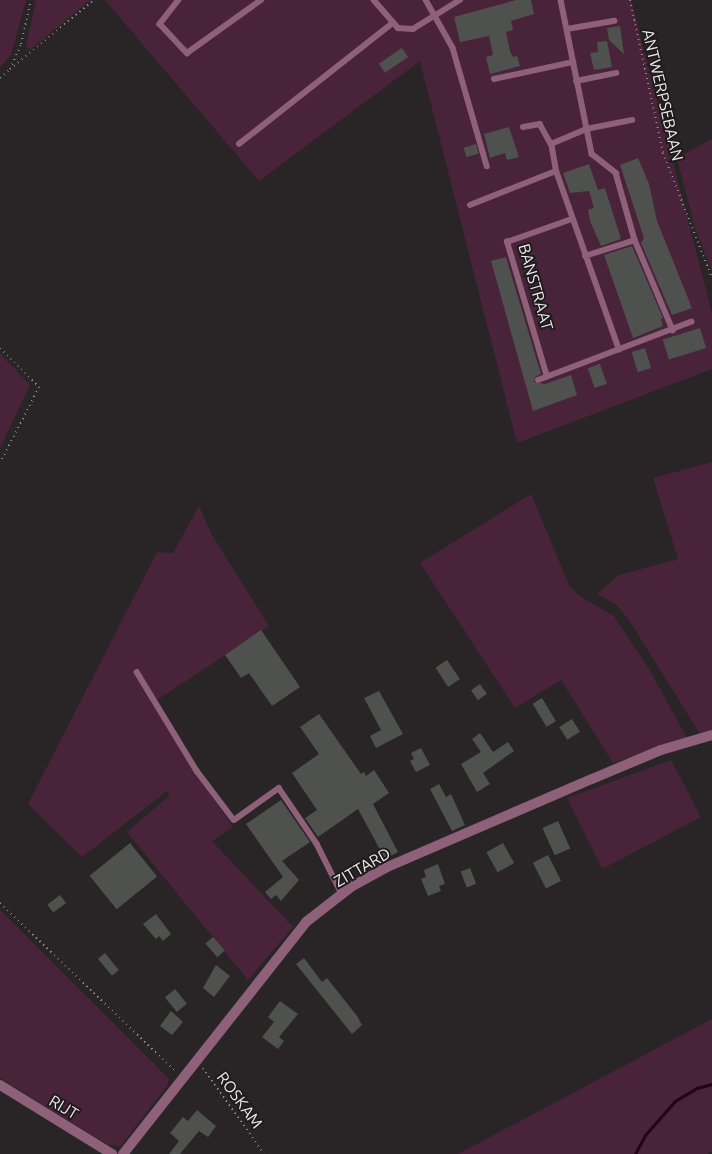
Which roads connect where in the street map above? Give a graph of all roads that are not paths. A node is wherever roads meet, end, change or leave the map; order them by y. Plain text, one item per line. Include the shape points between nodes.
1 (179, 0) edge
2 (261, 0) edge
3 (374, 0) edge
4 (426, 0) edge
5 (460, 0) edge
6 (561, 0) edge
7 (433, 14) junction
8 (614, 21) dead end
9 (393, 23) junction
10 (566, 29) junction
11 (573, 62) junction
12 (616, 74) dead end
13 (494, 79) dead end
14 (576, 81) junction
15 (632, 120) dead end
16 (522, 127) dead end
17 (586, 129) junction
18 (239, 144) dead end
19 (551, 144) junction
20 (487, 166) dead end
21 (556, 171) junction
22 (470, 205) dead end
23 (572, 219) junction
24 (635, 240) junction
25 (585, 256) junction
26 (692, 322) dead end
27 (672, 330) junction
28 (619, 350) junction
29 (547, 377) junction
30 (538, 380) dead end
31 (137, 672) dead end
32 (712, 735) edge
33 (342, 894) junction
34 (0, 1085) edge
35 (112, 1154) edge
36 (122, 1154) edge

1 - 2 lane via 160,24 187,53
3 - 9 lane
4 - 7 lane
5 - 7 lane
6 - 10 lane
7 - 9 lane via 413,29 398,28
7 - 20 lane via 453,48
8 - 10 lane
9 - 18 lane
10 - 11 lane
11 - 13 lane
11 - 14 lane
12 - 14 lane
14 - 17 lane
15 - 17 lane
16 - 19 lane via 540,124
17 - 19 lane
17 - 24 lane via 592,154 616,173
19 - 21 lane
21 - 22 lane
21 - 23 lane
23 - 25 lane
23 - 29 lane, BANSTRAAT via 507,242
24 - 25 lane
24 - 27 lane via 658,289
25 - 28 lane
26 - 27 lane
27 - 28 lane
28 - 29 lane
29 - 30 lane
31 - 33 lane via 197,771 234,820 279,788 317,844
32 - 33 street, ZITTARD via 661,750 454,838 385,868
33 - 36 street, ZITTARD via 306,922
34 - 35 street, RIJT

